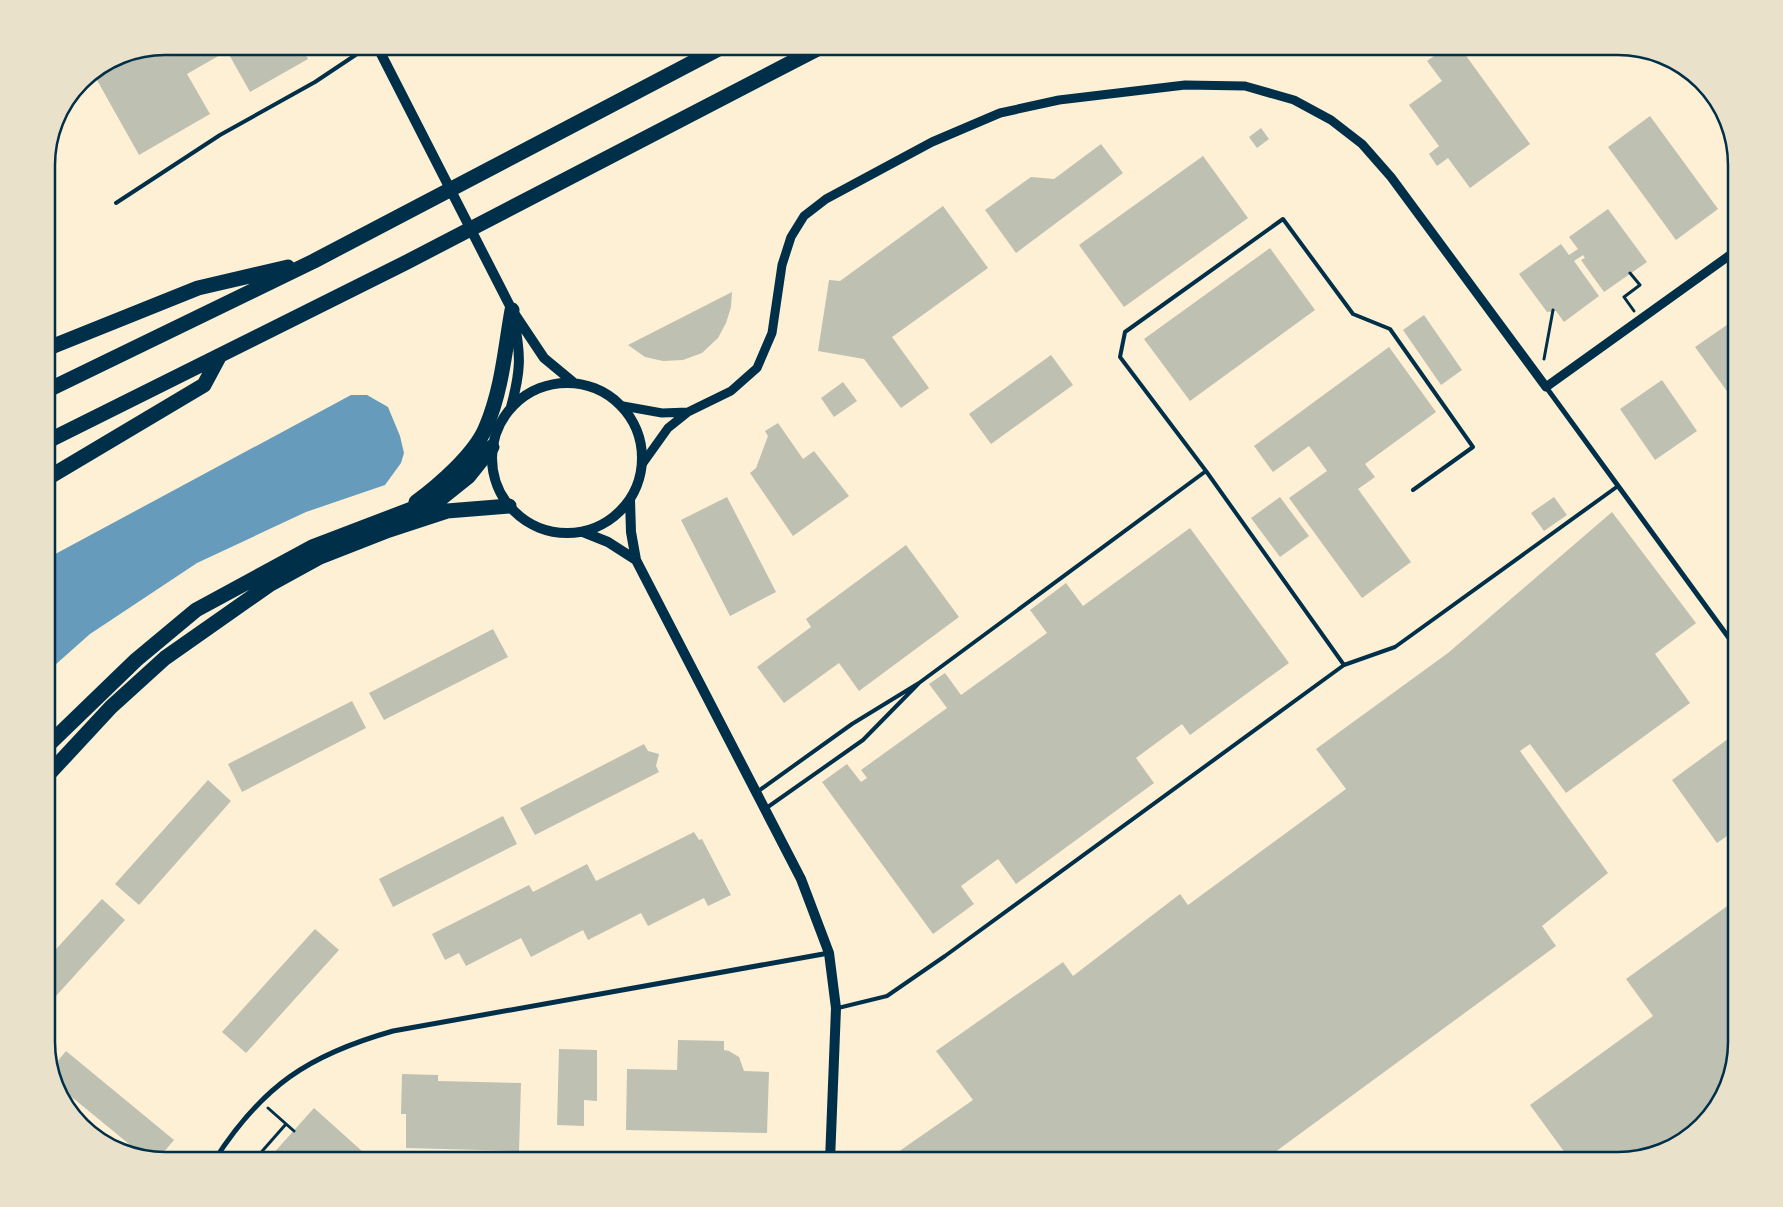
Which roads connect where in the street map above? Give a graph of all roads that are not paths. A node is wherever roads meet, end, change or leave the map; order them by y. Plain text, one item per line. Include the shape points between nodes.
1 (356, 55) edge
2 (382, 55) edge
3 (707, 55) edge
4 (806, 55) edge
5 (116, 203) dead end
6 (1728, 256) edge
7 (314, 260) junction
8 (512, 310) junction
9 (55, 344) edge
10 (219, 357) junction
11 (573, 382) junction
12 (55, 387) edge
13 (1546, 387) junction
14 (511, 406) junction
15 (623, 406) junction
16 (688, 412) junction
17 (55, 438) edge
18 (492, 447) junction
19 (643, 463) junction
20 (1206, 472) junction
21 (55, 474) edge
22 (1618, 486) junction
23 (1414, 490) dead end
24 (630, 500) junction
25 (508, 506) junction
26 (402, 512) junction
27 (583, 532) junction
28 (636, 560) junction
29 (1728, 637) edge
30 (1344, 666) junction
31 (919, 683) junction
32 (55, 738) edge
33 (55, 767) edge
34 (756, 793) junction
35 (765, 809) junction
36 (829, 953) junction
37 (836, 1008) junction
38 (220, 1152) edge
39 (830, 1152) edge

1 - 5 lane via 315,82 220,134
2 - 8 main road
3 - 7 highway
4 - 10 highway
6 - 13 street
7 - 9 highway via 198,288
7 - 12 highway
8 - 11 main road via 544,358
8 - 14 main road via 520,367
8 - 26 highway via 497,396 486,429 440,484
10 - 17 highway
10 - 21 highway via 204,385
11 - 14 main road via 550,384 529,392
11 - 15 main road via 608,394
13 - 16 street via 1391,177 1362,144 1331,120 1294,100 1245,86 1184,85 1060,100 1000,112 932,142 826,199 804,216 791,237 782,265 772,333 757,368 731,391
13 - 22 street
14 - 18 main road via 498,425
15 - 16 street via 662,413
15 - 19 main road via 641,442
16 - 19 street via 664,433
18 - 25 main road via 497,488
18 - 26 highway via 468,477 443,498
19 - 24 main road via 639,482
20 - 23 lane via 1120,357 1125,332 1283,219 1353,314 1390,329 1473,447
20 - 30 lane
20 - 31 lane
22 - 29 street
22 - 30 lane via 1396,647
24 - 27 main road via 601,525
24 - 28 main road
25 - 27 main road via 524,520 542,529
25 - 33 highway via 447,511 389,530 320,557 269,585 166,658 110,707
26 - 32 highway via 312,548 196,610 136,660
27 - 28 main road via 608,542
28 - 34 main road
30 - 37 lane via 887,996
31 - 34 lane via 852,724
31 - 35 lane via 862,740
34 - 35 main road
35 - 36 main road via 808,896
36 - 37 main road
36 - 38 street via 393,1031 351,1043 306,1064 260,1101
37 - 39 main road

